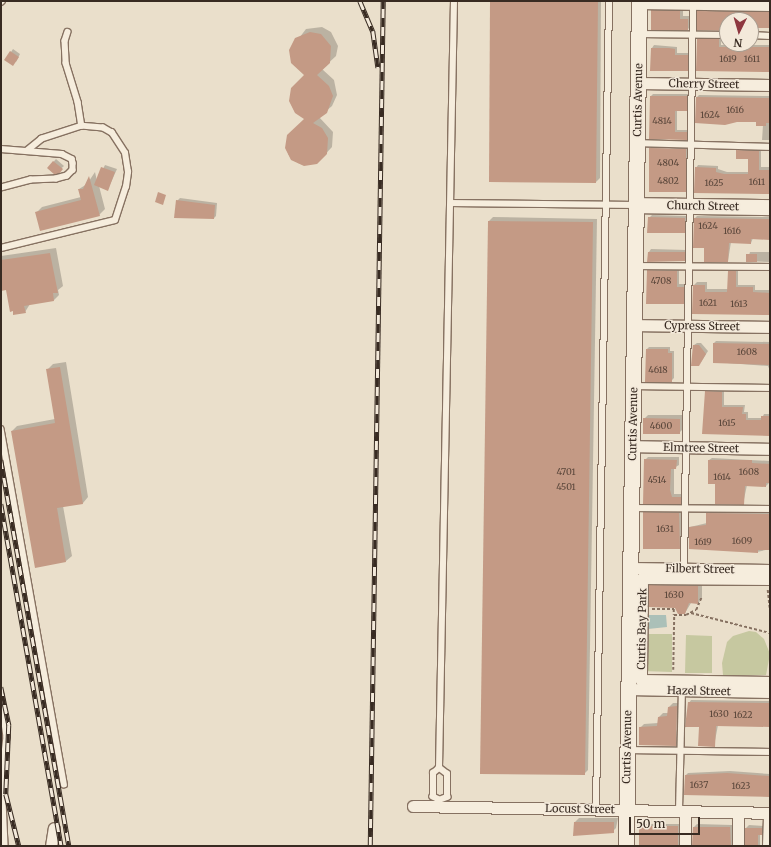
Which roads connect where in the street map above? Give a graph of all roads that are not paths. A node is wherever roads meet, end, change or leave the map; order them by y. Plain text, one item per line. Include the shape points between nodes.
1 (454, 1) edge
2 (609, 1) edge
3 (639, 2) edge
4 (693, 2) edge
5 (770, 5) edge
6 (68, 32) dead end
7 (639, 34) junction
8 (692, 34) junction
9 (719, 35) edge
10 (759, 35) edge
11 (770, 36) edge
12 (638, 83) junction
13 (692, 84) junction
14 (770, 85) edge
15 (82, 126) junction
16 (637, 143) junction
17 (691, 144) junction
18 (770, 147) edge
19 (1, 149) edge
20 (27, 151) junction
21 (1, 188) edge
22 (452, 203) junction
23 (606, 205) junction
24 (637, 205) junction
25 (690, 206) junction
26 (770, 207) edge
27 (1, 248) edge
28 (635, 266) junction
29 (689, 266) junction
30 (770, 267) edge
31 (634, 325) junction
32 (688, 326) junction
33 (770, 327) edge
34 (633, 386) junction
35 (687, 387) junction
36 (770, 388) edge
37 (1, 429) edge
38 (632, 446) junction
39 (686, 447) junction
40 (770, 449) edge
41 (631, 508) junction
42 (685, 509) junction
43 (770, 510) edge
44 (630, 568) junction
45 (684, 569) junction
46 (769, 576) edge
47 (770, 682) edge
48 (628, 690) junction
49 (682, 690) junction
50 (770, 692) edge
51 (1, 695) edge
52 (627, 750) junction
53 (681, 751) junction
54 (770, 752) edge
55 (439, 768) junction
56 (64, 784) dead end
57 (439, 803) junction
58 (413, 806) dead end
59 (596, 809) junction
60 (626, 810) junction
61 (682, 811) junction
62 (738, 812) junction
63 (769, 813) edge
64 (54, 828) dead end
65 (5, 846) edge
66 (51, 846) edge
67 (626, 846) edge
68 (685, 846) edge
69 (738, 846) edge
70 (766, 846) edge

1 - 22 lane
2 - 23 lane
3 - 4 street
3 - 7 main road, Curtis Avenue
4 - 5 street
4 - 8 lane
6 - 15 lane via 65,41 66,63 78,102
7 - 8 lane
7 - 12 main road, Curtis Avenue
8 - 9 lane
8 - 13 lane
10 - 11 lane
12 - 13 street, Cherry Street
12 - 16 main road, Curtis Avenue
13 - 14 street, Cherry Street
13 - 17 lane
15 - 20 lane via 42,139
15 - 27 lane via 103,128 112,133 125,153 128,172 115,220
16 - 17 lane
16 - 24 main road, Curtis Avenue
17 - 18 lane
17 - 25 lane
19 - 20 lane
20 - 21 lane via 62,154 72,158 73,170 67,176 56,179 31,180
22 - 23 lane
22 - 55 lane via 443,476
23 - 24 lane
23 - 59 lane
24 - 25 main road, Church Street
24 - 28 main road, Curtis Avenue
25 - 26 main road, Church Street
25 - 29 lane
28 - 29 lane
28 - 31 main road, Curtis Avenue
29 - 30 lane
29 - 32 lane
31 - 32 street, Cypress Street
31 - 34 main road, Curtis Avenue
32 - 33 street, Cypress Street
32 - 35 lane
34 - 35 lane
34 - 38 main road, Curtis Avenue
35 - 36 lane
35 - 39 lane
37 - 56 lane
38 - 39 street, Elmtree Street
38 - 41 main road, Curtis Avenue
39 - 40 street, Elmtree Street
39 - 42 lane
41 - 42 lane
41 - 44 main road, Curtis Avenue
42 - 43 lane
42 - 45 lane
44 - 45 street, Filbert Street
44 - 48 main road, Curtis Avenue
45 - 46 street, Filbert Street
46 - 47 street, Curtis Bay Park via 642,578 641,680
48 - 49 street, Hazel Street
48 - 52 main road, Curtis Avenue
49 - 50 street, Hazel Street
49 - 53 lane
51 - 65 lane via 7,737 2,779
52 - 53 lane
52 - 60 main road, Curtis Avenue
53 - 54 lane
53 - 61 lane
55 - 57 lane via 433,773 433,797
55 - 57 lane via 447,774 447,778 446,797
57 - 58 street, Locust Street
57 - 59 street, Locust Street
59 - 60 street, Locust Street
60 - 61 street, Locust Street
60 - 67 main road, Curtis Avenue
61 - 62 street, Locust Street
61 - 68 street
62 - 63 street, Locust Street
62 - 69 street
63 - 70 lane
64 - 66 street

